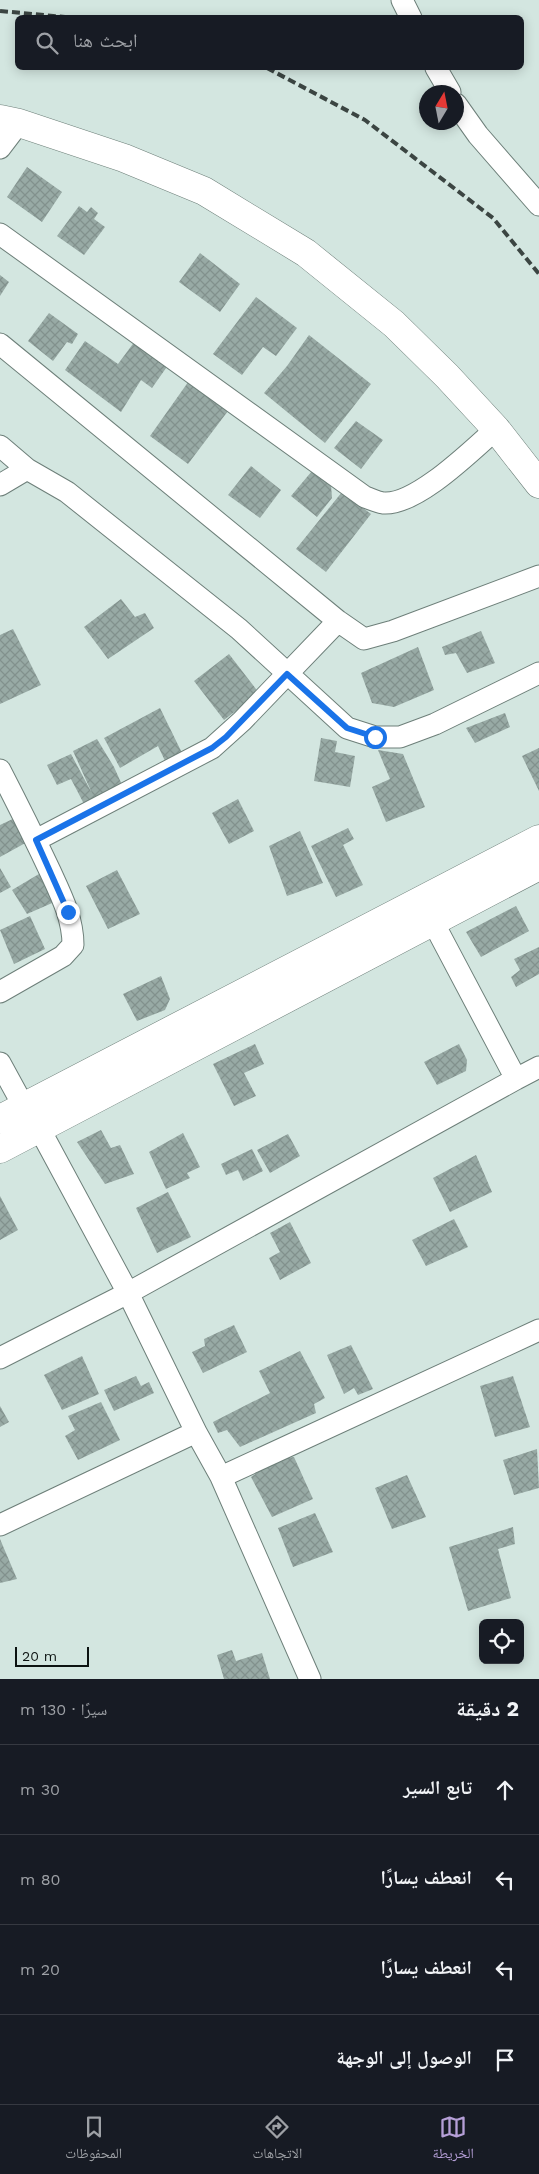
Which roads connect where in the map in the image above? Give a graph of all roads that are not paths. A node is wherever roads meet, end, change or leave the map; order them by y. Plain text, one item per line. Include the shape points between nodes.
1 (402, 0) edge
2 (409, 15) edge
3 (437, 70) edge
4 (446, 85) edge
5 (464, 115) edge
6 (10, 121) edge
7 (0, 148) edge
8 (539, 205) edge
9 (0, 234) edge
10 (0, 344) edge
11 (496, 429) junction
12 (0, 446) edge
13 (27, 469) junction
14 (539, 484) edge
15 (0, 486) edge
16 (539, 576) edge
17 (338, 621) junction
18 (287, 674) junction
19 (539, 674) edge
20 (0, 770) edge
21 (539, 839) edge
22 (36, 840) junction
23 (539, 866) edge
24 (433, 922) junction
25 (0, 992) edge
26 (0, 1063) edge
27 (539, 1067) edge
28 (516, 1079) junction
29 (21, 1118) edge
30 (0, 1148) edge
31 (128, 1293) junction
32 (539, 1330) edge
33 (0, 1358) edge
34 (196, 1432) junction
35 (221, 1477) junction
36 (0, 1525) edge
37 (310, 1679) edge

1 - 2 street
3 - 4 street
5 - 8 street
6 - 7 street
6 - 11 main road via 124,158 204,191 306,253 394,324
9 - 11 street via 365,497 384,503 410,497 423,490
10 - 17 street
11 - 14 main road
12 - 13 street
13 - 15 street
13 - 18 street via 67,492 239,629
16 - 17 street via 364,639
17 - 18 street
18 - 19 street via 347,728 375,737 400,737 435,724
18 - 22 street via 212,748
20 - 22 street
21 - 29 main road
22 - 25 street via 68,912 73,945 63,956
23 - 24 main road
24 - 28 street
24 - 29 main road
26 - 29 street
27 - 28 street
28 - 31 street
29 - 30 main road
29 - 31 street
31 - 33 street
31 - 34 street
32 - 35 street
34 - 35 street
34 - 36 street
35 - 37 street

